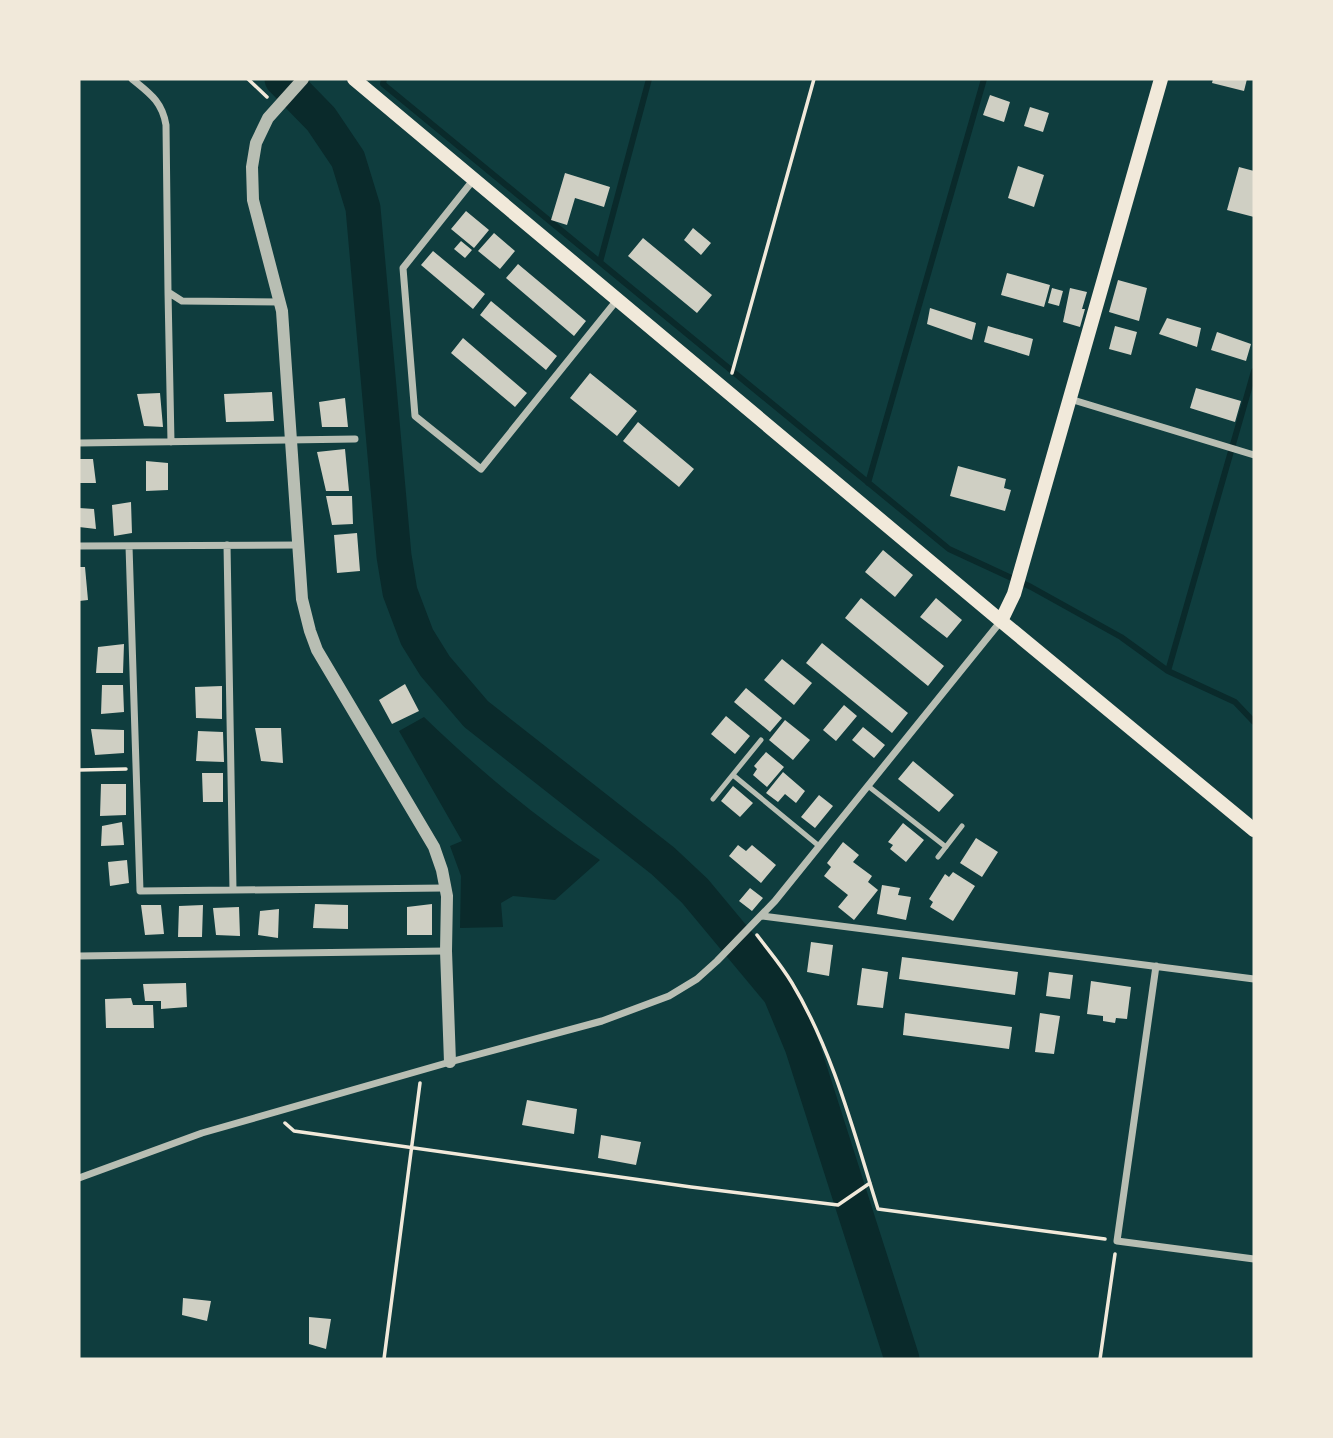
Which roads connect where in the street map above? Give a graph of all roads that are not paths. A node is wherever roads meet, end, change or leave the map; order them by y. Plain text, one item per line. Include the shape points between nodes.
1 (132, 79) edge
2 (303, 79) edge
3 (354, 79) edge
4 (1161, 79) edge
5 (474, 179) junction
6 (169, 292) junction
7 (617, 300) junction
8 (280, 302) junction
9 (1070, 399) junction
10 (355, 439) dead end
11 (291, 440) junction
12 (171, 442) junction
13 (79, 443) edge
14 (1254, 455) edge
15 (227, 545) junction
16 (298, 545) junction
17 (79, 546) edge
18 (129, 546) junction
19 (1001, 621) junction
20 (761, 740) dead end
21 (733, 775) junction
22 (868, 786) junction
23 (713, 799) dead end
24 (962, 826) dead end
25 (1254, 830) edge
26 (819, 846) junction
27 (946, 847) junction
28 (938, 857) dead end
29 (445, 888) junction
30 (233, 890) junction
31 (762, 916) junction
32 (446, 951) junction
33 (79, 956) edge
34 (1156, 966) junction
35 (1254, 979) edge
36 (450, 1062) junction
37 (79, 1178) edge
38 (1254, 1259) edge

1 - 6 street via 164,112
2 - 8 street via 268,118 256,143 252,167 253,200
3 - 5 main road
4 - 9 main road
5 - 7 main road
5 - 7 street via 403,268 415,416 481,469
6 - 8 street via 182,301
6 - 12 street
7 - 19 main road
8 - 11 street
9 - 14 street
9 - 19 main road via 1014,594
10 - 11 street
11 - 12 street
11 - 16 street
12 - 13 street
15 - 16 street
15 - 18 street
15 - 30 street
16 - 29 street via 302,599 317,650 434,847
17 - 18 street
18 - 30 street via 140,891
19 - 22 street
19 - 25 main road
20 - 21 lane
21 - 23 lane
21 - 26 lane
22 - 26 street
22 - 27 lane
24 - 27 lane
26 - 31 street
27 - 28 lane
29 - 30 street
29 - 32 street
31 - 34 street
31 - 36 street via 718,961 669,996 602,1021
32 - 33 street
32 - 36 street
34 - 35 street
34 - 38 street via 1117,1241
36 - 37 street via 202,1133

